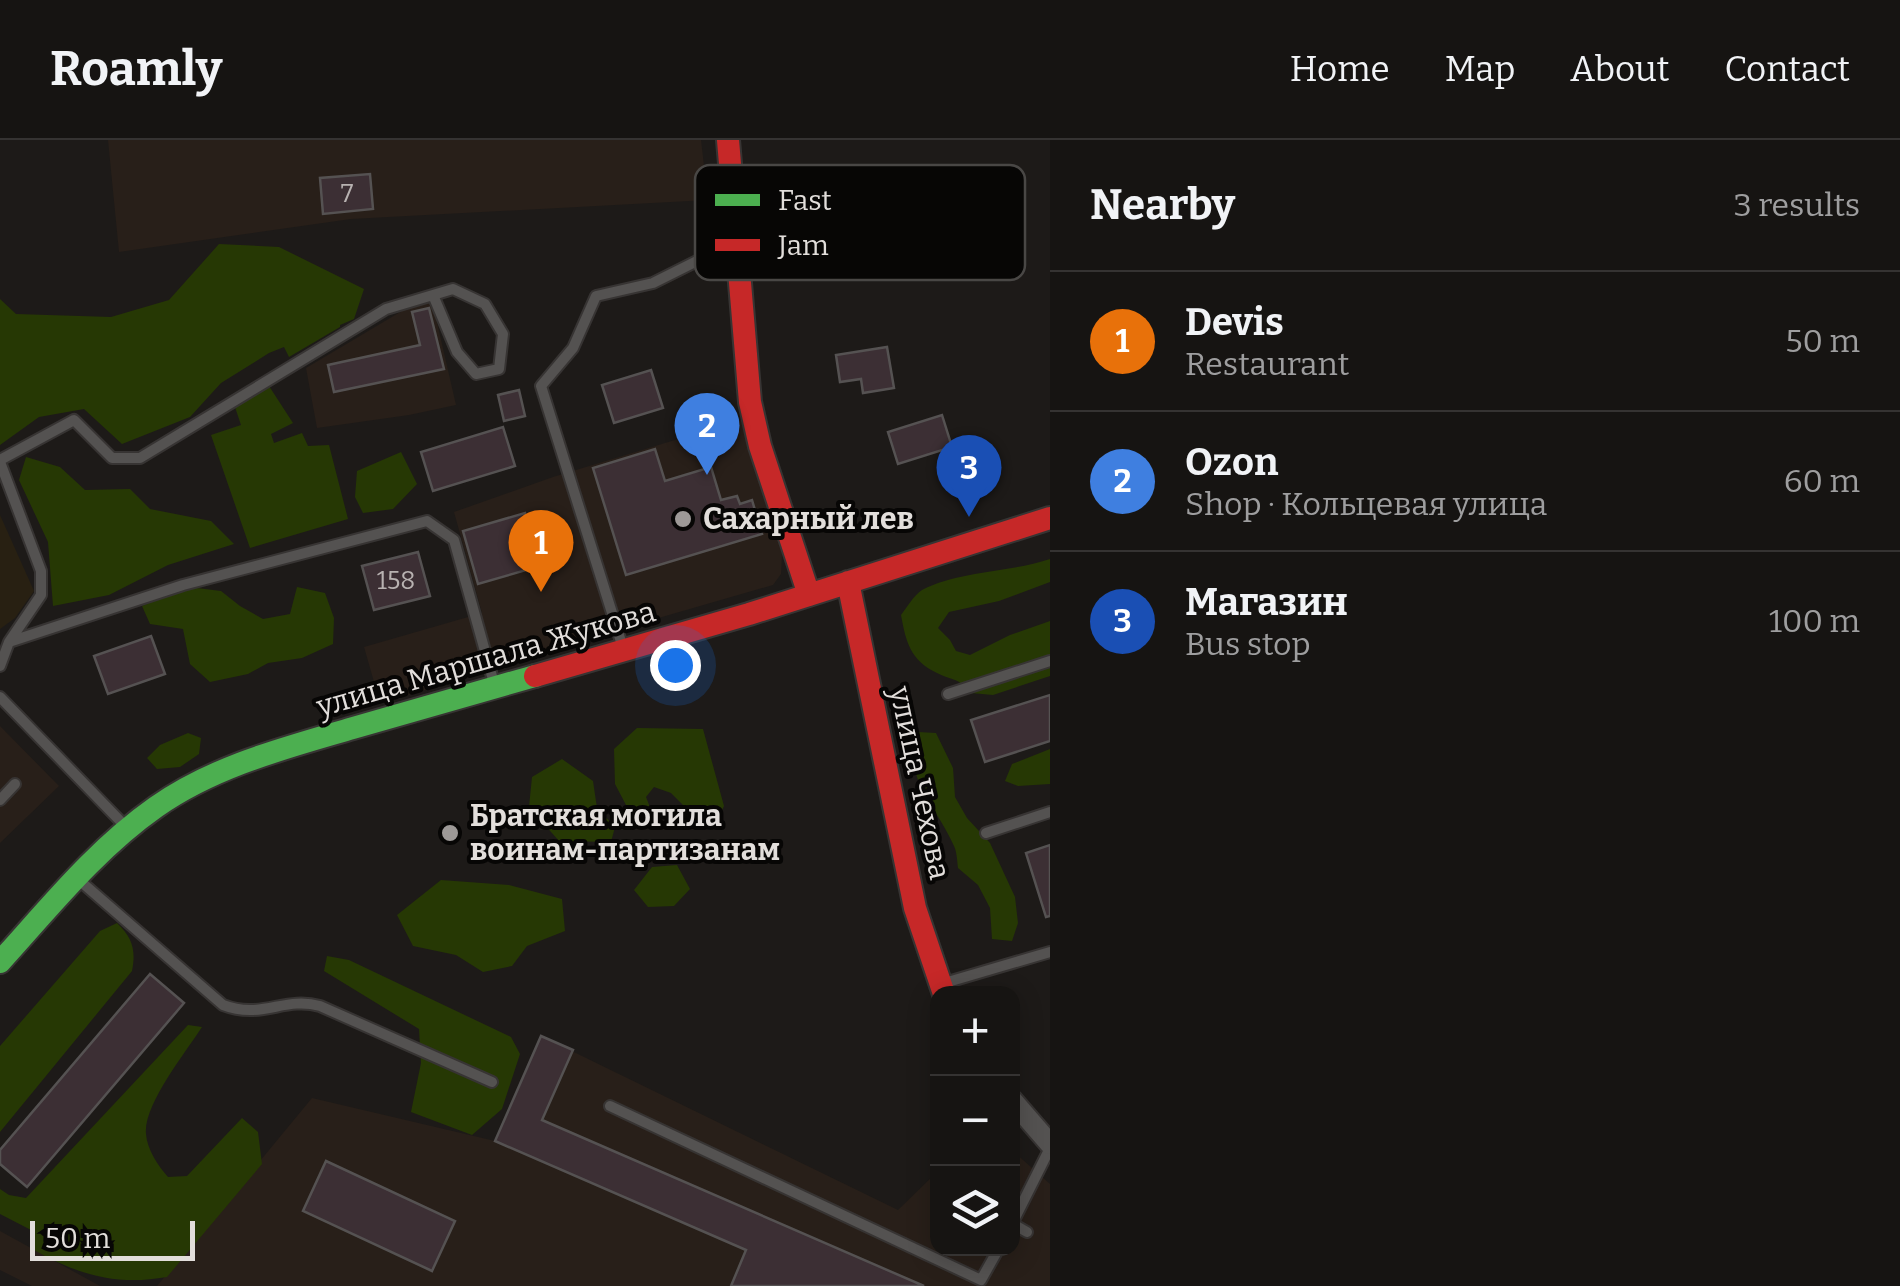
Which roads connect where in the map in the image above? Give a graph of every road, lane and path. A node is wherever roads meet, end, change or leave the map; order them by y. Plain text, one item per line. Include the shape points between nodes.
1 (728, 140) edge
2 (730, 165) edge
3 (695, 262) edge
4 (741, 280) edge
5 (433, 295) junction
6 (0, 461) edge
7 (1050, 518) edge
8 (848, 582) junction
9 (809, 594) junction
10 (9, 642) junction
11 (624, 650) junction
12 (1050, 661) edge
13 (0, 666) edge
14 (496, 688) junction
15 (948, 694) dead end
16 (0, 696) edge
17 (15, 784) dead end
18 (0, 800) edge
19 (1050, 812) edge
20 (128, 829) junction
21 (986, 832) dead end
22 (78, 880) junction
23 (1050, 952) edge
24 (0, 962) edge
25 (941, 986) edge
26 (951, 986) edge
27 (492, 1082) dead end
28 (610, 1106) dead end
29 (1020, 1110) edge
30 (1050, 1146) edge
31 (1020, 1208) edge
32 (1020, 1228) edge
33 (1027, 1232) dead end
34 (995, 1256) edge
35 (980, 1283) edge

1 - 2 main road
3 - 11 lane via 652,284 596,296 573,348 541,386
4 - 9 main road via 750,402
5 - 5 lane via 452,289 485,304 503,334 499,369 476,374 457,352
5 - 6 lane via 386,309 140,458 112,458 74,420
6 - 10 lane via 41,571 41,595
7 - 8 main road, улица Маршала Жукова
8 - 9 main road, улица Маршала Жукова
8 - 25 main road, улица Чехова via 915,908
9 - 11 main road, улица Маршала Жукова
10 - 13 lane
10 - 14 lane via 183,585 427,522 454,540
11 - 14 main road, улица Маршала Жукова
12 - 15 lane
14 - 20 main road, улица Маршала Жукова via 246,762 183,790
16 - 20 lane
17 - 18 lane
19 - 21 lane
20 - 22 main road, улица Маршала Жукова
22 - 24 main road, улица Маршала Жукова
22 - 27 lane via 224,1004 246,1012 320,1006
23 - 26 lane
28 - 35 lane
29 - 30 street
30 - 31 lane
32 - 33 lane
34 - 35 lane

